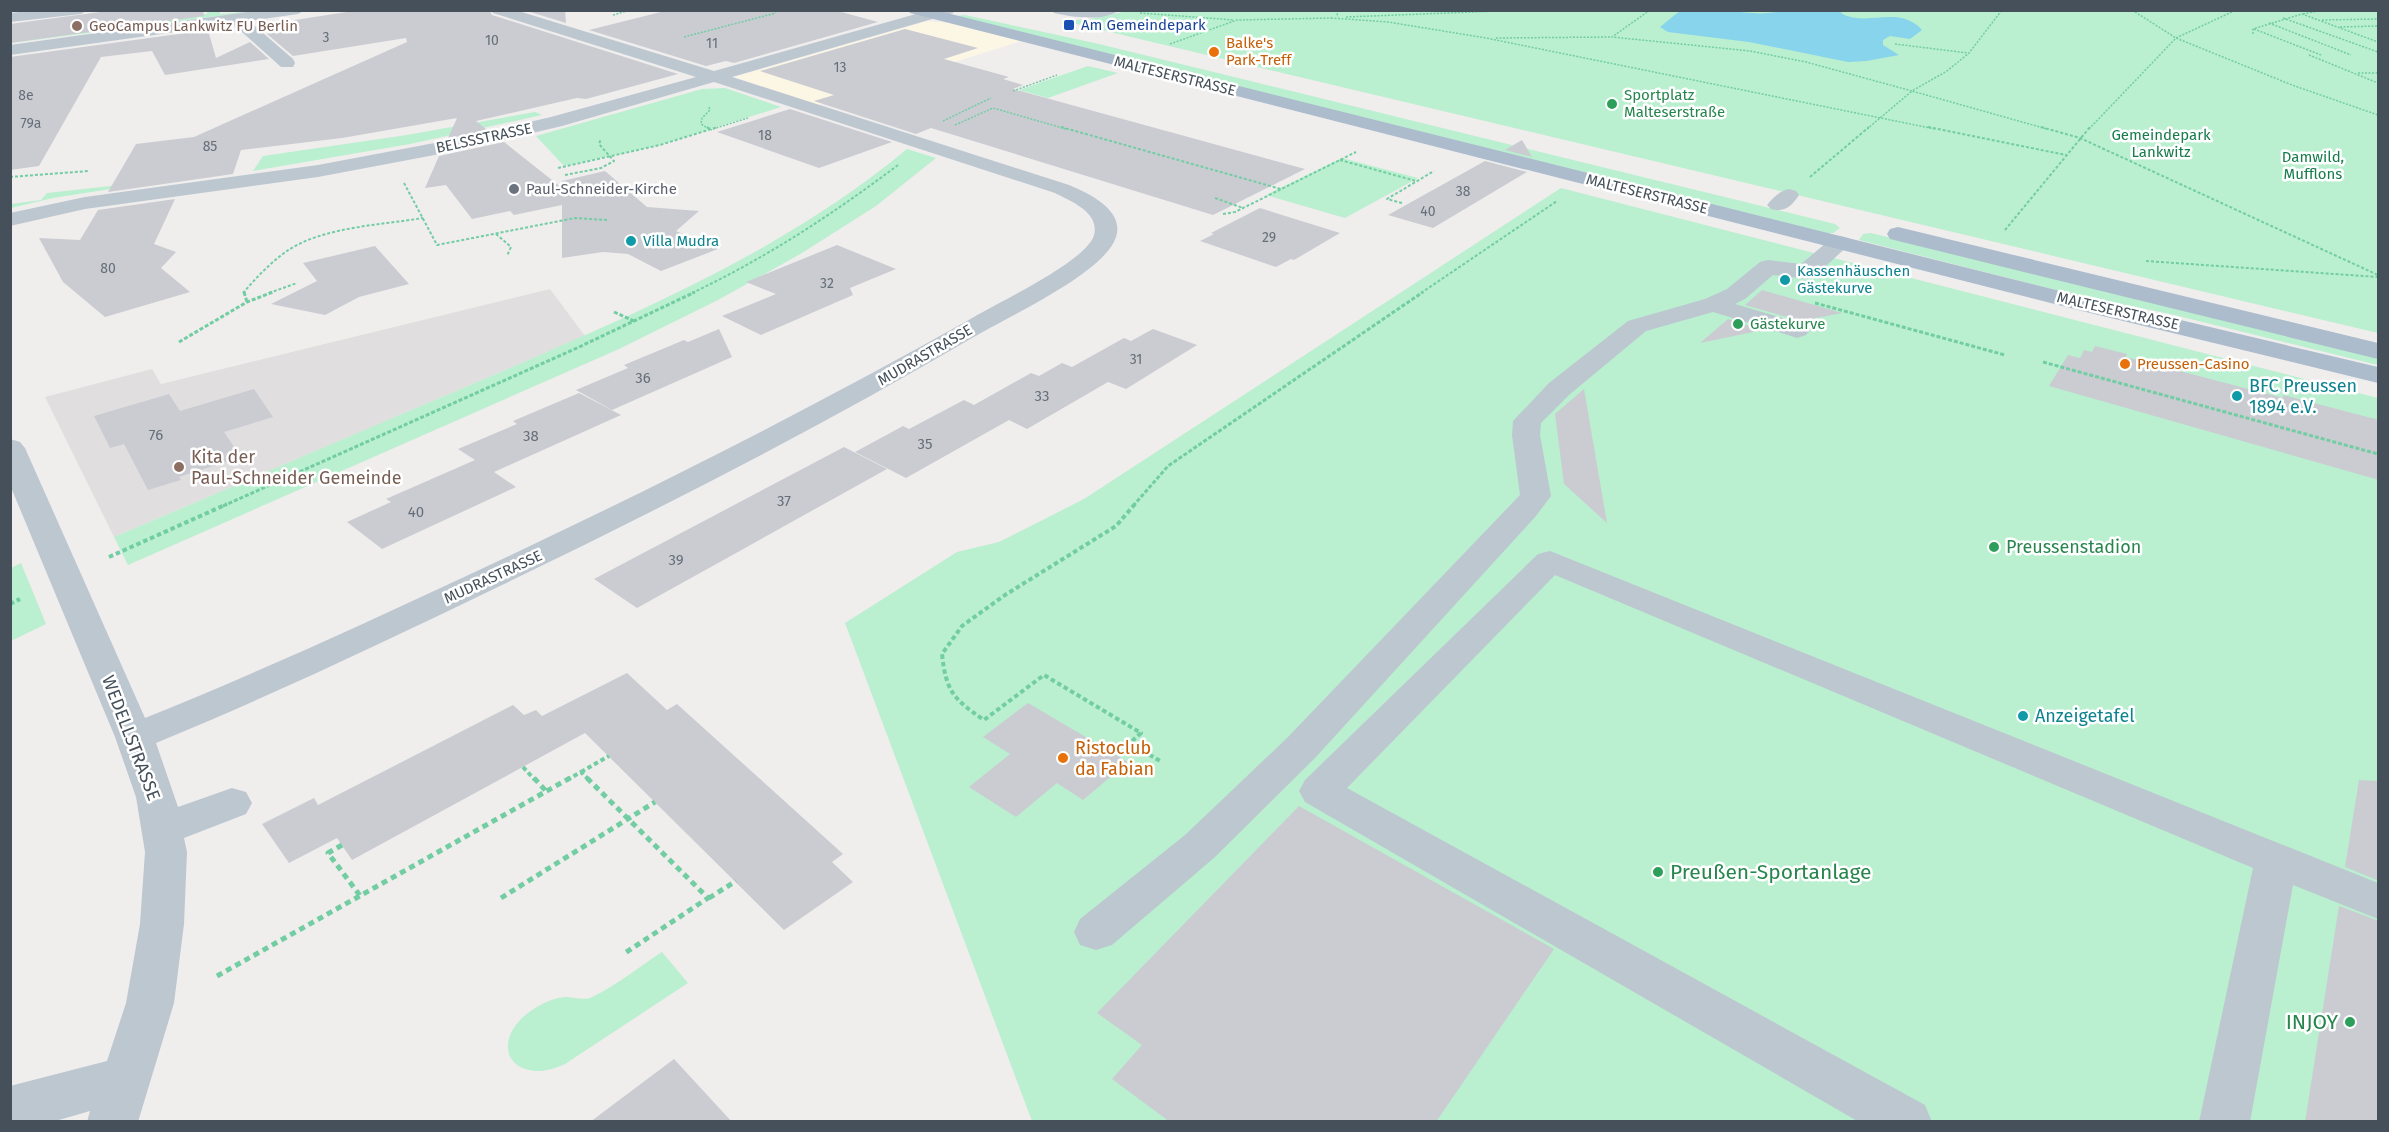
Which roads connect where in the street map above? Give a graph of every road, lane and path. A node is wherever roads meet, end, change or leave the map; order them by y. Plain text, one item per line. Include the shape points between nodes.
1 (81, 10) edge
2 (298, 10) edge
3 (498, 10) edge
4 (978, 10) edge
5 (1059, 10) edge
6 (1112, 10) edge
7 (1156, 10) edge
8 (1336, 10) edge
9 (1524, 10) edge
10 (1650, 10) edge
11 (1751, 10) edge
12 (1769, 10) edge
13 (2002, 10) edge
14 (2132, 10) edge
15 (2236, 10) edge
16 (2323, 10) edge
17 (932, 12) edge
18 (1150, 12) edge
19 (776, 13) dead end
20 (1136, 13) dead end
21 (2302, 14) junction
22 (1338, 17) junction
23 (10, 18) edge
24 (1331, 18) junction
25 (2283, 18) junction
26 (2379, 19) edge
27 (238, 20) junction
28 (1238, 20) junction
29 (2318, 20) junction
30 (2268, 23) junction
31 (2379, 26) edge
32 (2336, 27) junction
33 (2253, 29) junction
34 (1067, 32) dead end
35 (2253, 34) dead end
36 (1612, 37) junction
37 (1486, 38) junction
38 (2176, 38) junction
39 (674, 39) dead end
40 (2379, 42) edge
41 (1117, 44) dead end
42 (1895, 44) dead end
43 (1163, 46) dead end
44 (10, 50) edge
45 (2379, 52) edge
46 (1969, 53) junction
47 (2309, 55) dead end
48 (2321, 55) dead end
49 (2351, 55) dead end
50 (283, 59) dead end
51 (2355, 73) junction
52 (2379, 73) edge
53 (1059, 75) dead end
54 (714, 76) junction
55 (2379, 83) edge
56 (1013, 91) dead end
57 (1912, 91) junction
58 (991, 98) dead end
59 (702, 105) dead end
60 (2379, 115) edge
61 (754, 117) dead end
62 (1879, 117) junction
63 (941, 122) dead end
64 (950, 128) dead end
65 (712, 130) junction
66 (601, 137) dead end
67 (2080, 138) junction
68 (1360, 150) dead end
69 (1558, 151) dead end
70 (2066, 155) junction
71 (609, 157) junction
72 (1339, 160) junction
73 (900, 164) dead end
74 (558, 168) dead end
75 (94, 170) dead end
76 (1437, 170) dead end
77 (565, 175) dead end
78 (10, 177) edge
79 (1417, 181) junction
80 (403, 182) dead end
81 (1281, 189) junction
82 (1565, 195) dead end
83 (1215, 198) dead end
84 (1755, 199) dead end
85 (1402, 203) dead end
86 (1789, 203) joint
87 (1244, 208) junction
88 (1223, 214) dead end
89 (423, 218) junction
90 (10, 220) edge
91 (607, 220) dead end
92 (1859, 232) junction
93 (495, 234) junction
94 (2002, 235) dead end
95 (507, 256) dead end
96 (2145, 261) dead end
97 (2379, 276) edge
98 (297, 283) dead end
99 (247, 303) junction
100 (1815, 303) dead end
101 (1714, 304) junction
102 (614, 312) dead end
103 (634, 321) junction
104 (1797, 330) dead end
105 (179, 342) dead end
106 (2379, 351) edge
107 (2005, 356) dead end
108 (2043, 362) dead end
109 (2379, 375) edge
110 (10, 448) edge
111 (2379, 454) edge
112 (109, 557) dead end
113 (20, 599) dead end
114 (10, 604) edge
115 (134, 737) junction
116 (609, 756) dead end
117 (1160, 761) dead end
118 (523, 767) dead end
119 (581, 772) junction
120 (546, 792) junction
121 (655, 802) dead end
122 (232, 803) dead end
123 (628, 818) junction
124 (161, 830) junction
125 (342, 845) dead end
126 (2276, 860) junction
127 (736, 881) dead end
128 (361, 897) junction
129 (501, 898) dead end
130 (708, 898) junction
131 (2379, 902) edge
132 (1096, 932) dead end
133 (625, 953) dead end
134 (217, 976) dead end
135 (119, 1100) edge
136 (10, 1110) edge
137 (1907, 1122) edge
138 (2224, 1122) edge

1 - 23 street
2 - 27 street
3 - 54 street, MUDRASTRASSE
4 - 34 main road
5 - 6 street via 1081,14
7 - 18 path
8 - 22 path
9 - 22 path
10 - 36 path
11 - 12 path
13 - 46 path
14 - 38 path
15 - 38 path
16 - 21 path
17 - 54 street, BELSSSTRASSE
17 - 92 main road, MALTESERSTRASSE
18 - 20 path
18 - 28 path
19 - 39 path
21 - 25 path
21 - 29 path
22 - 24 path
24 - 28 path
24 - 37 path via 1388,22
25 - 30 path
25 - 45 path
26 - 29 path
27 - 44 street
27 - 50 street
28 - 43 path
29 - 32 path
30 - 33 path
30 - 49 path
31 - 32 path
32 - 40 path
33 - 35 path
33 - 48 path
36 - 37 path
36 - 57 path via 1750,51
37 - 62 path
38 - 60 path
38 - 67 path
41 - 69 main road, MALTESERSTRASSE
42 - 46 path
46 - 57 path
47 - 51 path
51 - 52 path
51 - 55 path
53 - 56 path
54 - 90 street, BELSSSTRASSE via 555,122 461,144 318,171 85,203
54 - 115 street, MUDRASTRASSE via 1062,189 1086,200 1100,212 1105,237 1088,258 1073,268 913,363 672,491 425,609
57 - 62 path
57 - 67 path
58 - 63 path
59 - 65 path via 710,110 701,124
61 - 65 path
62 - 70 path
62 - 86 path
64 - 81 path via 993,108
65 - 71 path
66 - 71 path via 599,144
67 - 70 path
67 - 97 path
68 - 72 path
70 - 94 path
71 - 74 path
71 - 77 path via 614,161 609,165
72 - 79 path
72 - 81 path
73 - 103 path via 769,254
75 - 78 path
76 - 79 path
79 - 85 path via 1387,199
80 - 89 path
81 - 87 path
82 - 117 path via 1168,466 1116,526 962,626 942,654 945,680 960,704 984,720 1044,675 1141,733 1130,743
83 - 87 path
84 - 86 main road
87 - 88 path
89 - 93 path via 437,245
89 - 99 path via 327,236 297,246 243,293
91 - 93 path via 575,218
92 - 101 street via 1806,272 1768,267 1736,294
92 - 106 main road, MALTESERSTRASSE
92 - 109 main road, MALTESERSTRASSE
93 - 95 path via 511,247
96 - 97 path
98 - 99 path
99 - 105 path
100 - 107 path
101 - 104 street
101 - 132 street via 1637,326 1527,421 1536,496 1301,748 1200,846
102 - 103 path
103 - 112 path
108 - 111 path
110 - 115 street, WEDELLSTRASSE
113 - 114 path
115 - 124 street, WEDELLSTRASSE via 156,797
116 - 119 path
118 - 120 path
119 - 120 path
119 - 123 path
120 - 128 path
121 - 123 path
122 - 124 street
123 - 129 path
123 - 130 path
124 - 135 street, WEDELLSTRASSE via 166,852 162,924 150,1003
125 - 128 path via 328,853
126 - 131 street
126 - 137 street via 1550,561 1319,791
126 - 138 street
127 - 130 path
128 - 134 path
130 - 133 path
135 - 136 street, WEDELLSTRASSE

